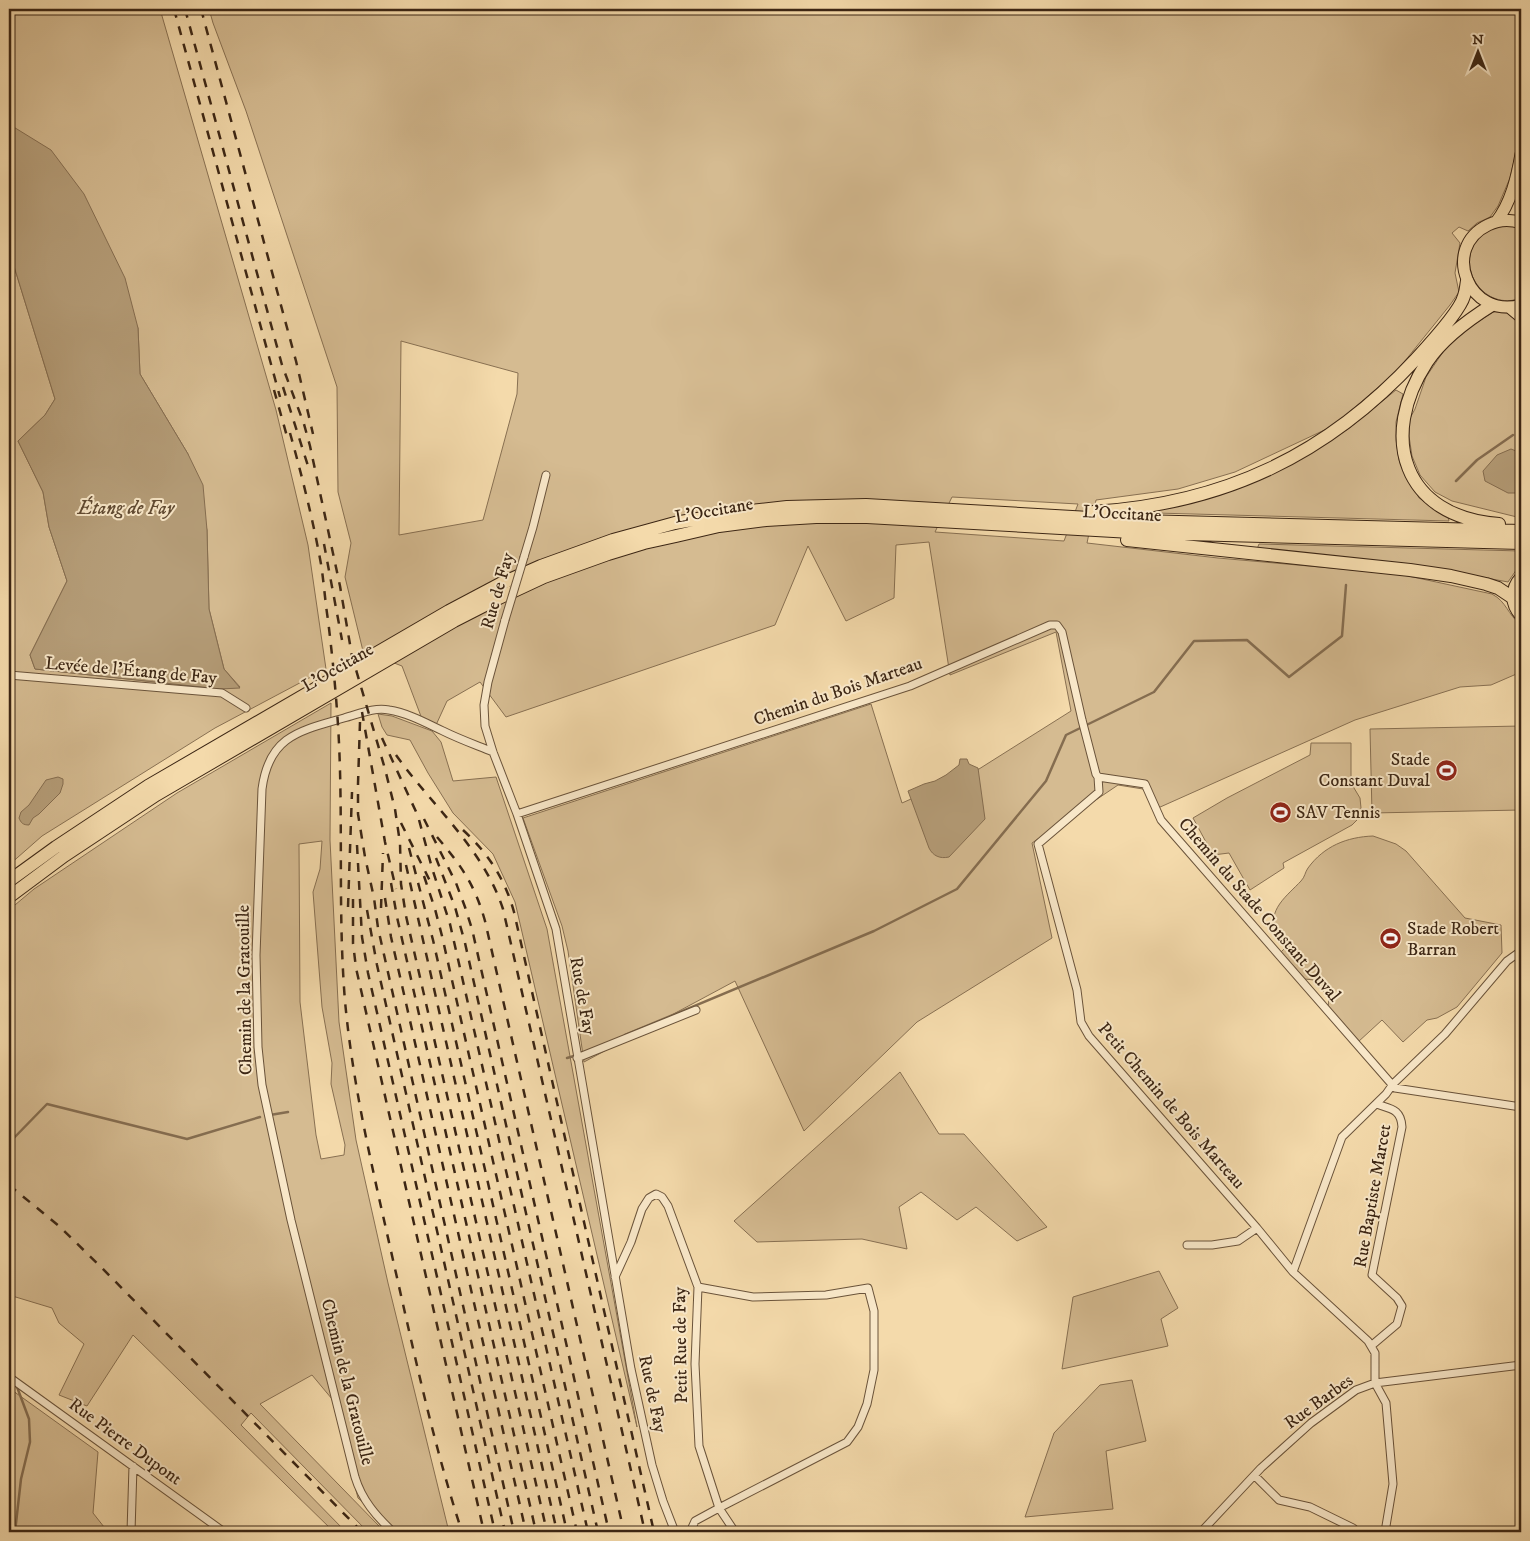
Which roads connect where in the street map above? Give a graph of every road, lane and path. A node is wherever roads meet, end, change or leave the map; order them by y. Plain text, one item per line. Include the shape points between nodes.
1 (1521, 154) edge
2 (1496, 222) junction
3 (1521, 223) edge
4 (1467, 281) junction
5 (1492, 305) junction
6 (1521, 305) edge
7 (1509, 307) junction
8 (1521, 317) edge
9 (546, 475) dead end
10 (1042, 515) junction
11 (1521, 525) edge
12 (1071, 529) junction
13 (1521, 531) edge
14 (1521, 543) edge
15 (1521, 577) edge
16 (1512, 598) junction
17 (1521, 616) edge
18 (9, 675) edge
19 (246, 708) dead end
20 (493, 752) junction
21 (1098, 777) junction
22 (517, 814) junction
23 (9, 882) edge
24 (9, 897) edge
25 (1521, 951) edge
26 (696, 1010) dead end
27 (577, 1058) junction
28 (1392, 1084) junction
29 (1376, 1104) junction
30 (1521, 1107) edge
31 (1257, 1228) junction
32 (1187, 1245) dead end
33 (1293, 1272) junction
34 (615, 1277) junction
35 (698, 1287) junction
36 (1371, 1346) junction
37 (1521, 1365) edge
38 (9, 1377) edge
39 (1375, 1383) junction
40 (133, 1466) junction
41 (1255, 1476) junction
42 (719, 1508) junction
43 (131, 1532) edge
44 (224, 1532) edge
45 (394, 1532) edge
46 (675, 1532) edge
47 (690, 1532) edge
48 (734, 1532) edge
49 (1201, 1532) edge
50 (1357, 1532) edge
51 (1385, 1532) edge

1 - 2 main road via 1513,188
2 - 3 main road
2 - 4 main road via 1479,230 1468,244 1463,262
4 - 5 main road via 1477,295
4 - 10 highway via 1460,306 1396,381 1343,426 1295,456 1254,476 1170,502
5 - 7 main road
5 - 11 highway via 1476,314 1442,343 1428,361 1407,402 1402,443 1405,462 1415,481 1428,497 1448,512 1469,519
6 - 7 main road
7 - 8 main road
9 - 20 street, Rue de Fay, bridge via 488,682 485,726
10 - 13 highway, L'Occitane via 1140,522
10 - 23 highway, L'Occitane via 866,504 787,507 675,523 613,540 500,584 440,616 148,786
12 - 14 highway, L'Occitane
12 - 16 highway via 1093,537 1451,576 1498,588
12 - 24 highway, L'Occitane via 816,517 720,526 608,554 544,577 454,621 156,795
15 - 16 main road
16 - 17 main road
18 - 19 street, Levée de l'Étang de Fay via 222,693
20 - 22 street, Rue de Fay
20 - 45 street, Chemin de la Gratouille via 409,716 376,709 317,725 286,740 270,761 262,790 256,955 262,1085 291,1220 355,1477 368,1505
21 - 22 street, Chemin du Bois Marteau via 1062,632 1054,624 910,686
21 - 28 street, Chemin du Stade Constant Duval via 1145,784 1161,820
21 - 31 street, Petit Chemin de Bois Marteau via 1100,792 1038,844 1077,990 1081,1022 1117,1069
22 - 27 street, Rue de Fay via 556,928
25 - 28 street via 1507,961 1445,1034
26 - 27 street
27 - 34 street, Rue de Fay
28 - 29 street
28 - 30 street via 1395,1088
29 - 33 street via 1342,1136
29 - 36 street, Rue Baptiste Marcet via 1394,1110 1401,1117 1402,1127 1372,1276 1402,1306 1397,1324
31 - 32 street via 1238,1241
31 - 33 street, Petit Chemin de Bois Marteau
33 - 36 street, Petit Chemin de Bois Marteau
34 - 35 street, Petit Rue de Fay via 632,1242 642,1209 656,1194 668,1206
34 - 46 street, Rue de Fay via 652,1465
35 - 42 street, Petit Rue de Fay via 695,1364 699,1446
35 - 42 street via 754,1297 826,1295 868,1288 874,1311 874,1370 867,1404 858,1427 847,1442
36 - 39 street via 1375,1354
37 - 39 street, Rue Barbes
38 - 40 street, Rue Pierre Dupont
39 - 41 street, Rue Barbes via 1356,1390 1312,1423
39 - 51 street via 1386,1403 1393,1484
40 - 43 street
40 - 44 street, Rue Pierre Dupont
41 - 49 street, Rue Barbes
41 - 50 street via 1279,1500 1310,1507
42 - 47 street via 695,1521
42 - 48 street, Petit Rue de Fay

